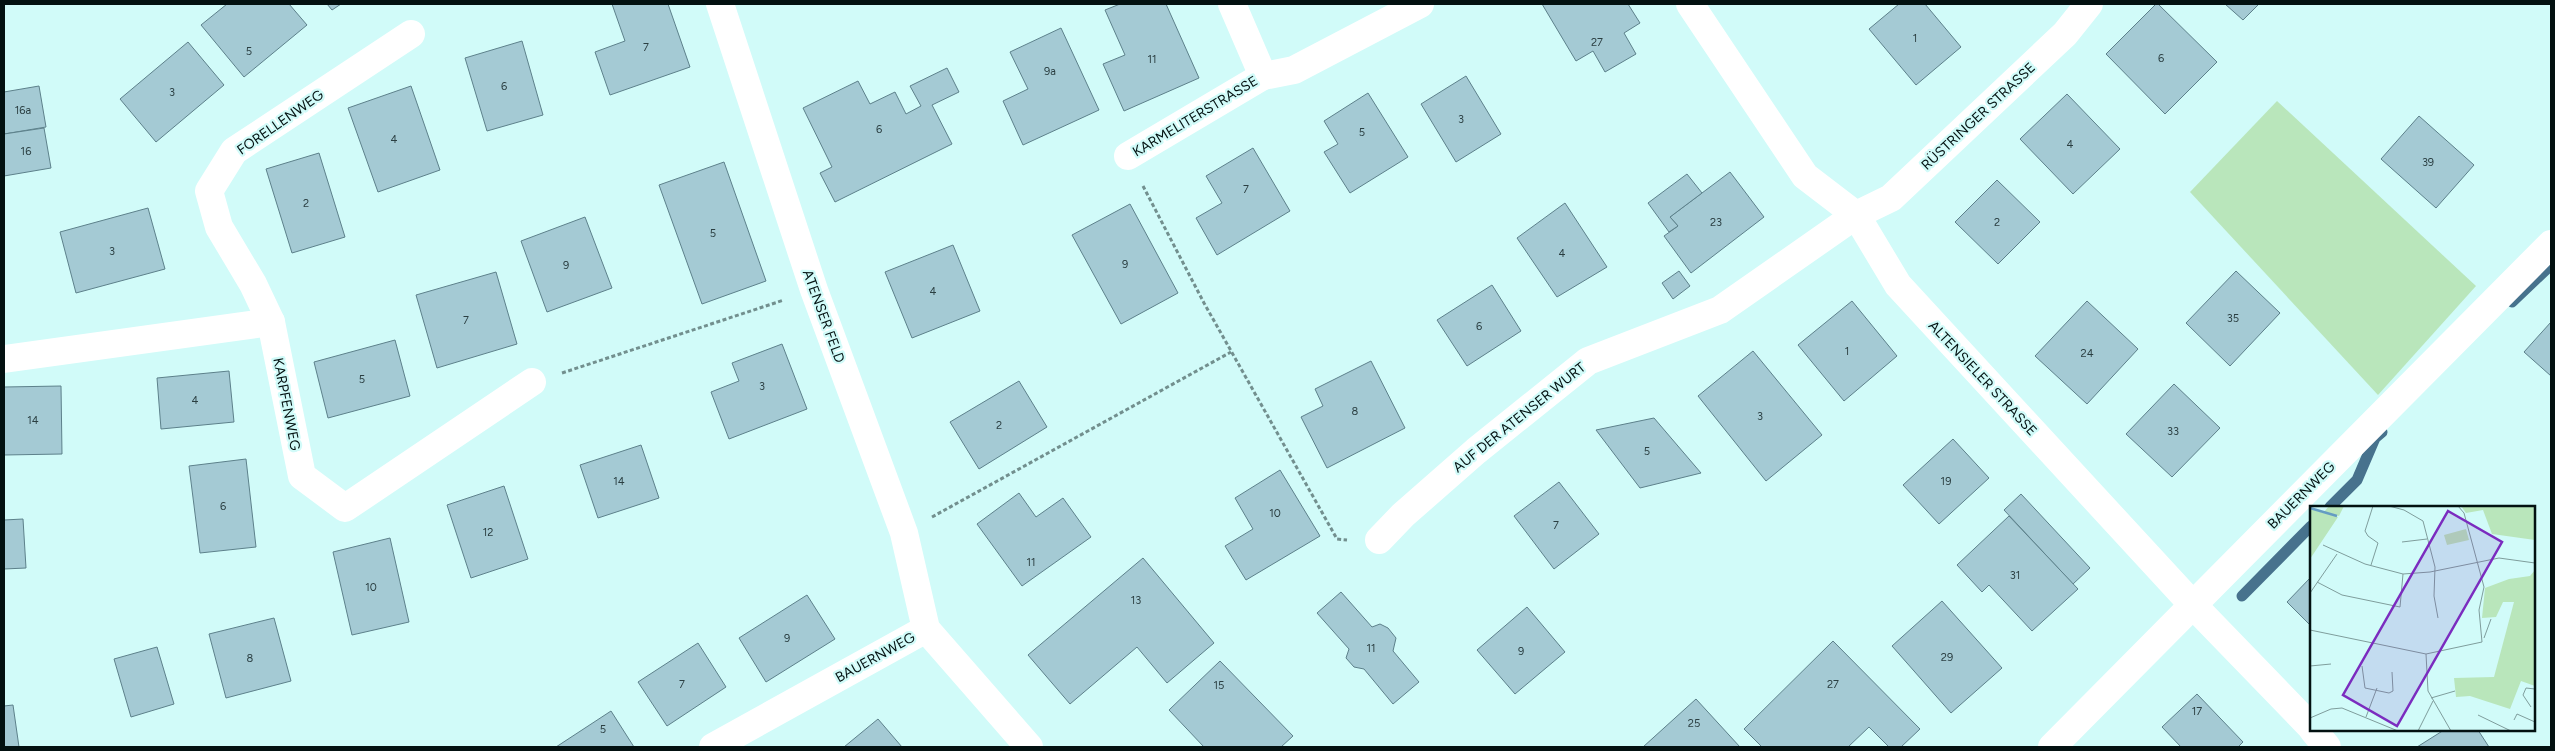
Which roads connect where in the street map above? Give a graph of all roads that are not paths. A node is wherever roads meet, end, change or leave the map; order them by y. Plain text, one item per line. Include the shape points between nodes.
1 (720, 4) edge
2 (1232, 4) edge
3 (1420, 4) edge
4 (1690, 4) edge
5 (2089, 4) edge
6 (411, 34) dead end
7 (1263, 76) junction
8 (1128, 156) road end
9 (1856, 215) junction
10 (2551, 244) edge
11 (271, 322) junction
12 (4, 359) edge
13 (532, 382) road end
14 (1379, 540) road end
15 (2192, 604) junction
16 (926, 629) junction
17 (2310, 727) edge
18 (2314, 731) edge
19 (712, 747) edge
20 (1029, 747) edge
21 (2052, 747) edge
22 (2327, 747) edge

1 - 16 street, ATENSER FELD via 814,290 904,533
2 - 7 street, KARMELITERSTRASSE
3 - 7 street, KARMELITERSTRASSE via 1294,70
4 - 9 street, ALTENSIELER STRASSE via 1805,176
5 - 9 street, RÜSTRINGER STRASSE via 2065,34 1891,198
6 - 11 street, FORELLENWEG via 234,152 209,191 219,227
7 - 8 street, KARMELITERSTRASSE
9 - 14 street, AUF DER ATENSER WURT via 1720,310 1588,361 1476,451
9 - 15 street, ALTENSIELER STRASSE via 1898,285
10 - 15 street, BAUERNWEG
11 - 12 street
11 - 13 street, KARPFENWEG via 302,476 345,508
15 - 17 street, ALTENSIELER STRASSE
15 - 21 street, BAUERNWEG
16 - 19 street, BAUERNWEG
16 - 20 street, BAUERNWEG
18 - 22 street, ALTENSIELER STRASSE

